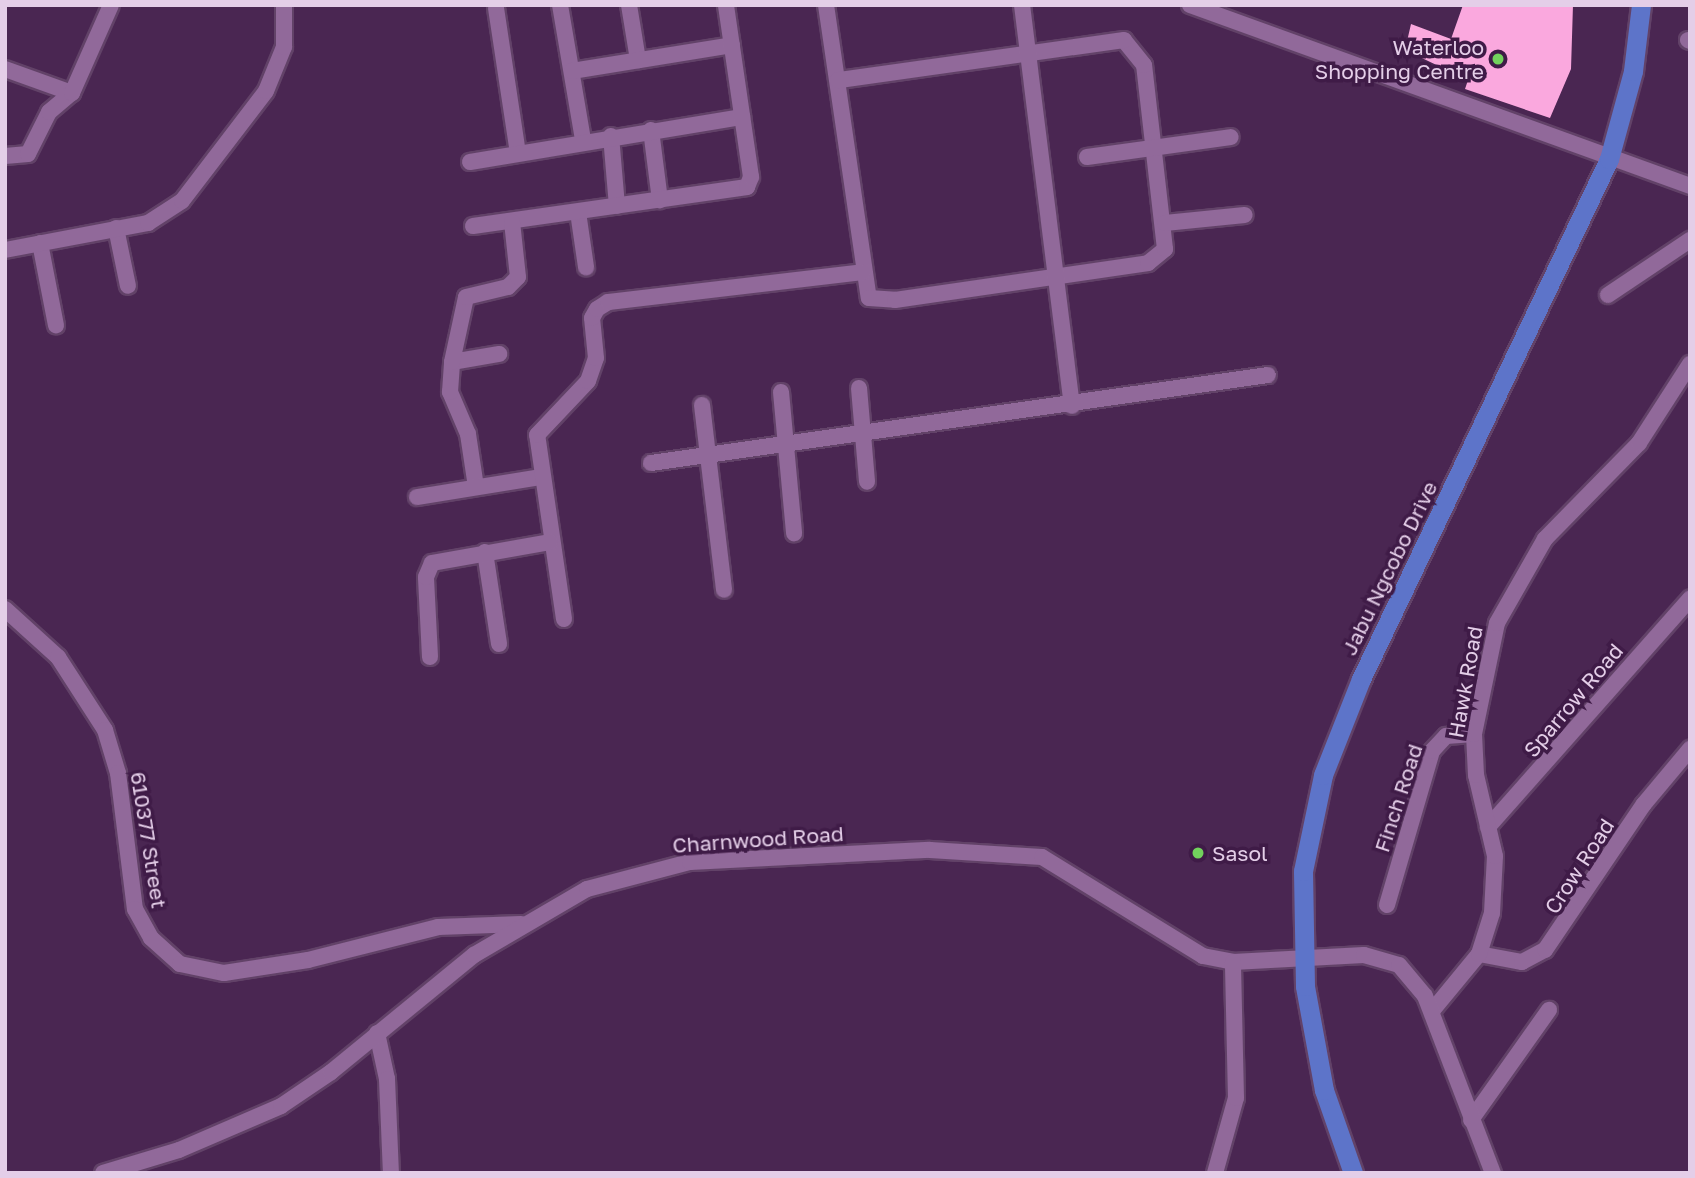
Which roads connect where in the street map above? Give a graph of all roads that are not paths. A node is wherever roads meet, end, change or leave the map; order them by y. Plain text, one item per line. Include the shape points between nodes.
1 (111, 5) edge
2 (284, 5) edge
3 (560, 5) edge
4 (629, 5) edge
5 (726, 5) edge
6 (826, 5) edge
7 (1021, 5) edge
8 (1190, 5) edge
9 (1641, 5) edge
10 (496, 8) dead end
11 (732, 45) junction
12 (1028, 50) junction
13 (638, 60) junction
14 (5, 69) edge
15 (572, 71) junction
16 (838, 80) junction
17 (72, 93) junction
18 (742, 117) junction
19 (651, 130) junction
20 (611, 136) junction
21 (1231, 137) dead end
22 (583, 141) junction
23 (1155, 148) junction
24 (518, 153) junction
25 (5, 156) edge
26 (1087, 157) dead end
27 (1609, 159) junction
28 (470, 162) dead end
29 (1690, 186) edge
30 (660, 200) junction
31 (617, 206) junction
32 (578, 212) junction
33 (1245, 215) dead end
34 (512, 222) junction
35 (1165, 223) junction
36 (473, 226) dead end
37 (116, 228) junction
38 (1690, 240) edge
39 (40, 243) junction
40 (5, 250) edge
41 (586, 267) dead end
42 (863, 272) junction
43 (1057, 275) junction
44 (128, 286) dead end
45 (1608, 295) dead end
46 (56, 325) dead end
47 (499, 354) dead end
48 (453, 362) junction
49 (1690, 364) edge
50 (1268, 375) dead end
51 (859, 388) dead end
52 (780, 392) dead end
53 (702, 405) dead end
54 (1072, 406) junction
55 (862, 435) junction
56 (785, 445) junction
57 (706, 456) junction
58 (651, 463) dead end
59 (541, 477) junction
60 (867, 482) dead end
61 (476, 487) junction
62 (417, 496) dead end
63 (794, 533) dead end
64 (550, 542) junction
65 (485, 552) junction
66 (724, 590) dead end
67 (1690, 599) edge
68 (5, 610) edge
69 (564, 619) dead end
70 (499, 644) dead end
71 (430, 657) dead end
72 (1474, 734) junction
73 (1690, 748) edge
74 (1488, 827) junction
75 (1387, 905) dead end
76 (521, 924) junction
77 (1479, 954) junction
78 (1304, 957) junction
79 (1233, 962) junction
80 (1549, 1010) dead end
81 (1432, 1011) junction
82 (377, 1033) junction
83 (1471, 1120) junction
84 (103, 1173) edge
85 (391, 1173) edge
86 (1215, 1173) edge
87 (1353, 1173) edge
88 (1493, 1173) edge

1 - 17 street
2 - 37 street via 284,47 276,70 226,149 171,209 148,223
3 - 15 street
4 - 13 street
5 - 11 street
6 - 16 street
7 - 12 street
8 - 27 street
9 - 27 main road, Jabu Ngcobo Drive via 1633,71
10 - 24 street
11 - 13 street
11 - 18 street
12 - 16 street
12 - 23 street via 1115,37 1133,47 1144,65
12 - 43 street
13 - 15 street
14 - 17 street
15 - 22 street
16 - 42 street
17 - 25 street via 49,112 28,154
18 - 19 street
18 - 30 street via 751,177 747,187
19 - 20 street
19 - 30 street
20 - 22 street
20 - 31 street
21 - 23 street
22 - 24 street
23 - 26 street
23 - 35 street
24 - 28 street
27 - 29 street
27 - 78 main road, Jabu Ngcobo Drive via 1338,731 1323,775 1303,871
30 - 31 street
31 - 32 street
32 - 34 street
32 - 41 street
33 - 35 street
34 - 36 street
34 - 48 street via 518,277 508,287 466,297
35 - 43 street via 1165,249 1156,260
37 - 39 street
37 - 44 street
38 - 45 street
39 - 40 street
39 - 46 street
42 - 43 street via 866,294 876,301
42 - 59 street via 602,305 592,318 596,358 588,381 537,435
43 - 54 street
47 - 48 street
48 - 61 street via 450,393 468,434
49 - 72 street, Hawk Road via 1639,443 1545,539 1512,590 1486,665
50 - 54 street
51 - 55 street
52 - 56 street
53 - 57 street
54 - 55 street
55 - 56 street
55 - 60 street
56 - 57 street
56 - 63 street
57 - 58 street
57 - 66 street
59 - 61 street
59 - 64 street
61 - 62 street
64 - 65 street
64 - 69 street
65 - 70 street
65 - 71 street via 437,560 430,567
67 - 74 street, Sparrow Road
68 - 76 street, 610377 Street via 58,657 101,721 118,773 135,909 158,946 180,964 224,973 307,960 438,927
72 - 74 street, Hawk Road
72 - 75 street, Finch Road via 1447,736 1432,751
73 - 77 street, Crow Road via 1644,804 1545,950 1522,962
74 - 77 street, Hawk Road via 1496,883
76 - 79 street, Charnwood Road via 587,889 690,862 930,849 1009,852 1042,858 1073,873 1172,940 1203,956
76 - 82 street, Charnwood Road via 433,984
77 - 81 street, Hawk Road
78 - 79 street, Charnwood Road
78 - 81 street, Charnwood Road via 1363,954 1389,960 1411,975
78 - 87 main road, Jabu Ngcobo Drive via 1324,1090
79 - 86 street via 1237,1098
80 - 83 street
81 - 83 street, Charnwood Road
82 - 84 street, Charnwood Road via 281,1106 179,1150
82 - 85 street via 387,1079
83 - 88 street, Charnwood Road

